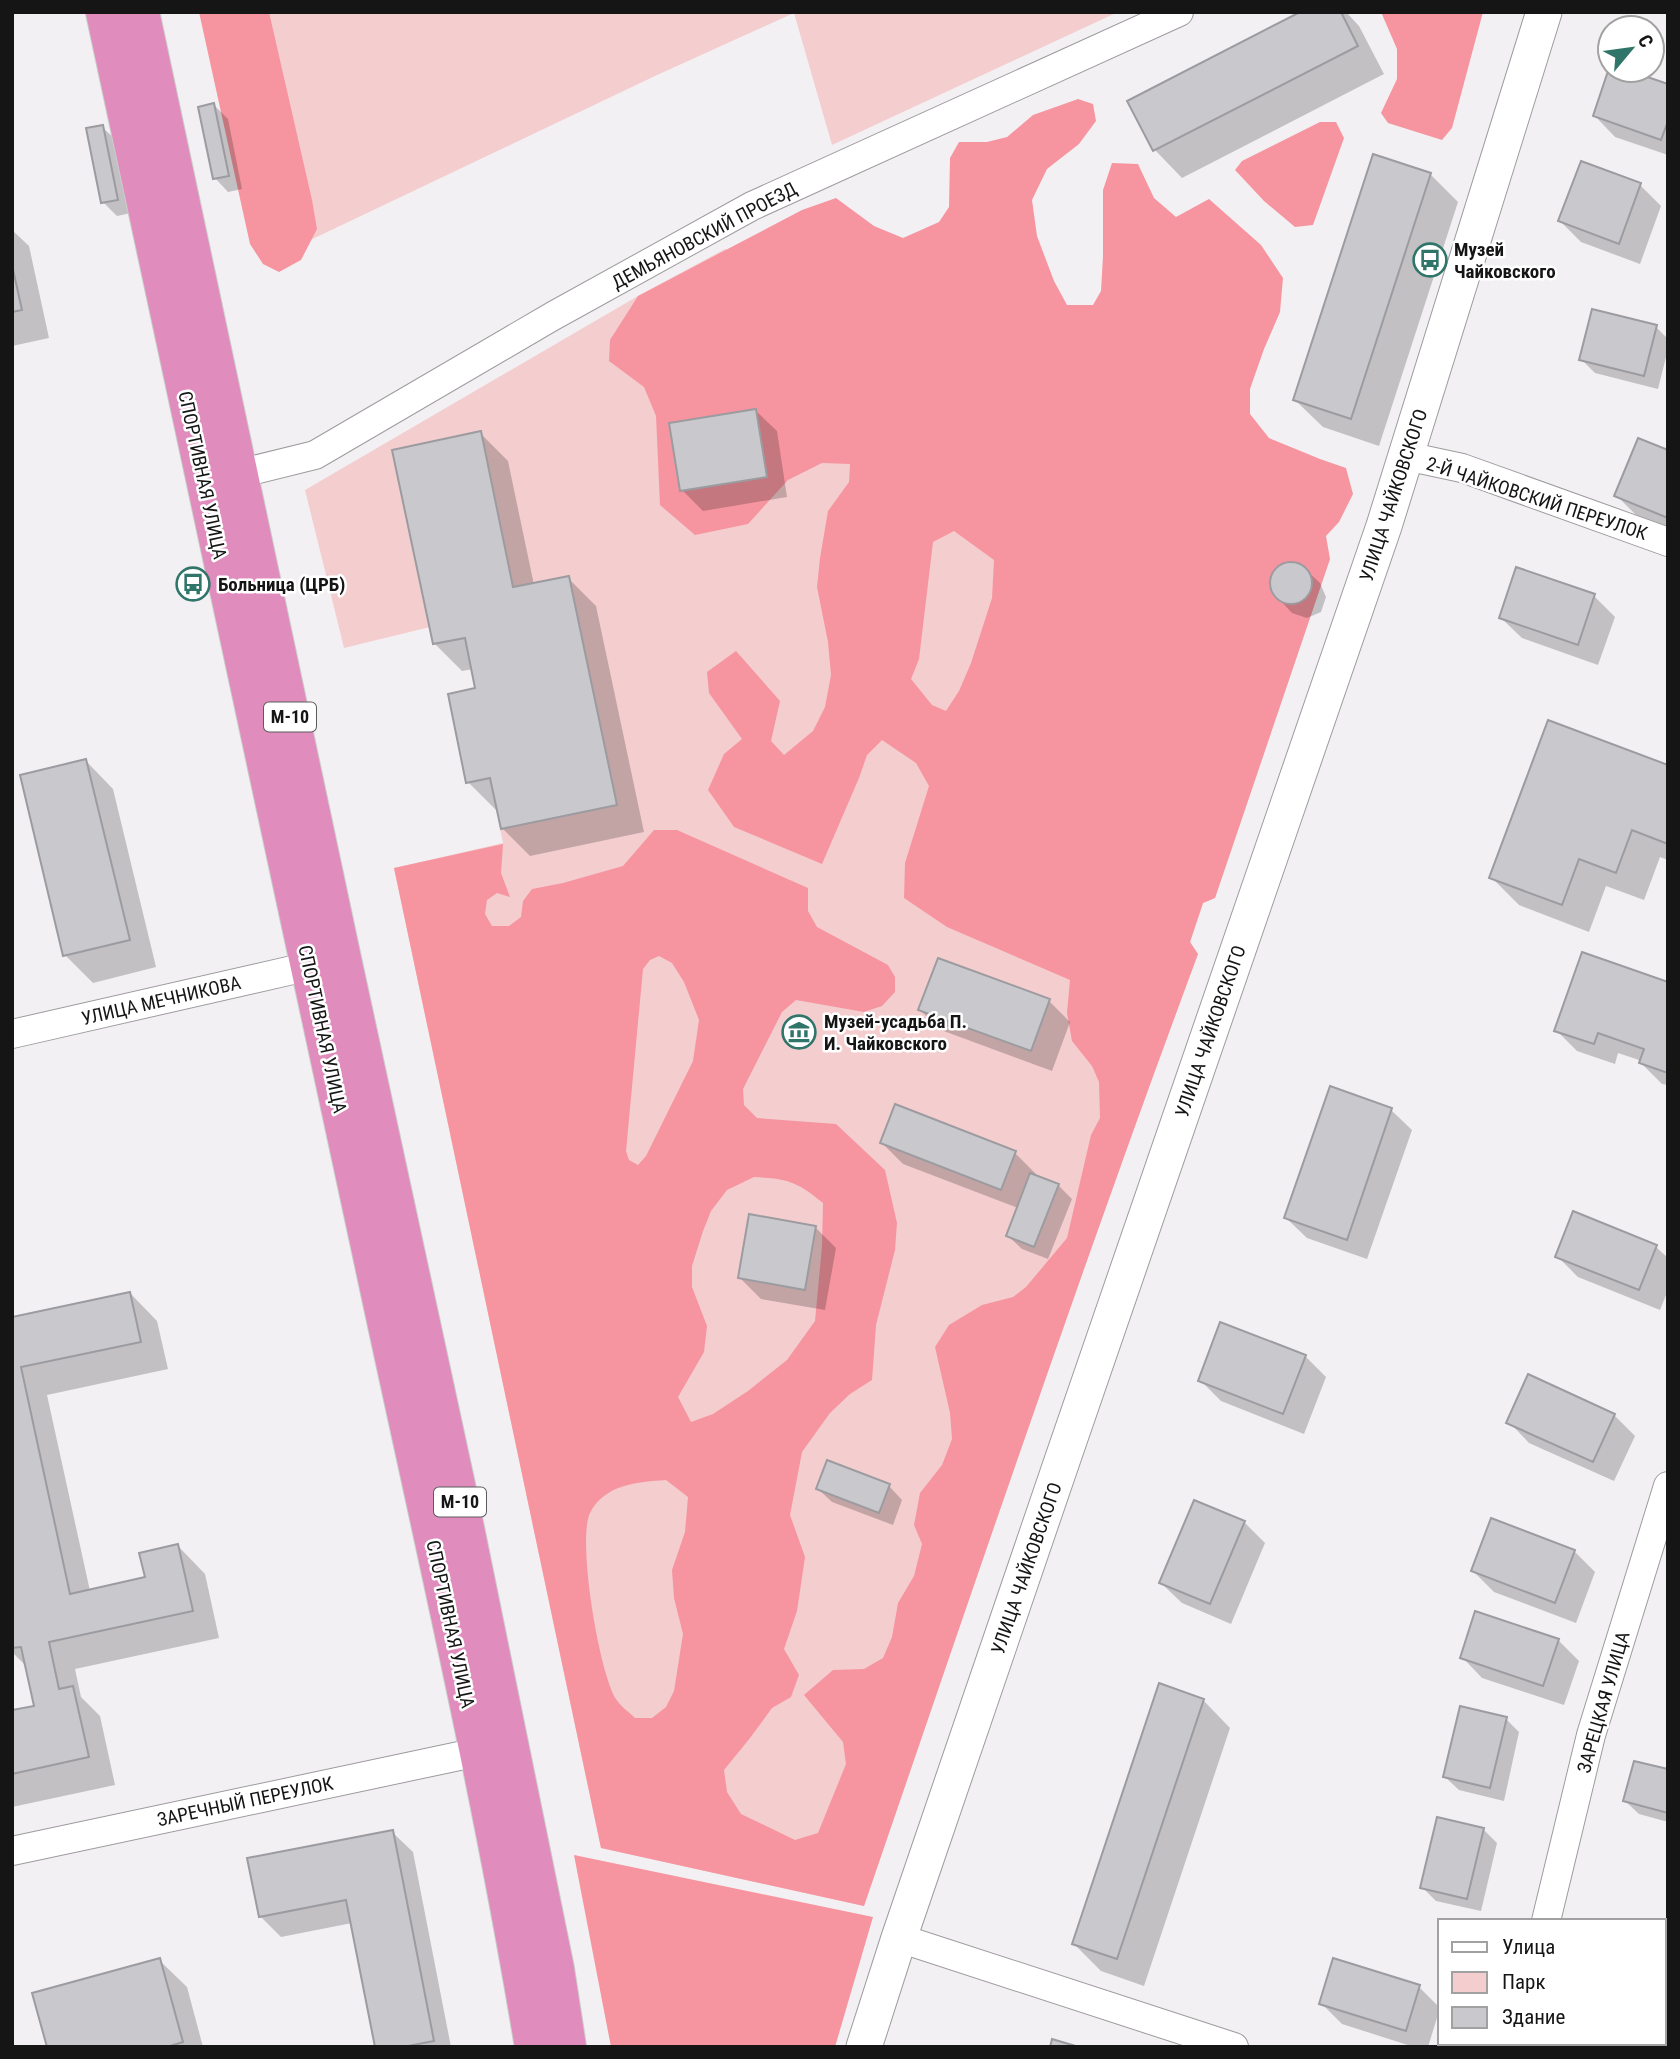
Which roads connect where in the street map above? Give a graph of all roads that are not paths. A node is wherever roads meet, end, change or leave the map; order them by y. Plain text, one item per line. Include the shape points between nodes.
1 (105, 12) edge
2 (140, 12) edge
3 (1179, 12) edge
4 (1544, 12) edge
5 (1406, 456) junction
6 (238, 474) junction
7 (1668, 542) edge
8 (310, 966) junction
9 (12, 1034) edge
10 (1668, 1486) edge
11 (478, 1752) junction
12 (12, 1851) edge
13 (1546, 1919) edge
14 (899, 1938) junction
15 (534, 2047) edge
16 (567, 2047) edge
17 (864, 2047) edge
18 (1234, 2047) edge

1 - 8 highway, СПОРТИВНАЯ УЛИЦА / М-10
2 - 6 highway, СПОРТИВНАЯ УЛИЦА / М-10
3 - 6 street, ДЕМЬЯНОВСКИЙ ПРОЕЗД via 752,206 315,455
4 - 5 street, УЛИЦА ЧАЙКОВСКОГО
5 - 7 street, 2-Й ЧАЙКОВСКИЙ ПЕРЕУЛОК via 1462,468
5 - 14 street, УЛИЦА ЧАЙКОВСКОГО
6 - 16 highway, СПОРТИВНАЯ УЛИЦА / М-10 via 460,1499
8 - 9 street, УЛИЦА МЕЧНИКОВА
8 - 11 highway, СПОРТИВНАЯ УЛИЦА / М-10
10 - 13 street, ЗАРЕЦКАЯ УЛИЦА via 1591,1735
11 - 12 street, ЗАРЕЧНЫЙ ПЕРЕУЛОК
11 - 15 highway, СПОРТИВНАЯ УЛИЦА / М-10
14 - 17 street, УЛИЦА ЧАЙКОВСКОГО
14 - 18 street

